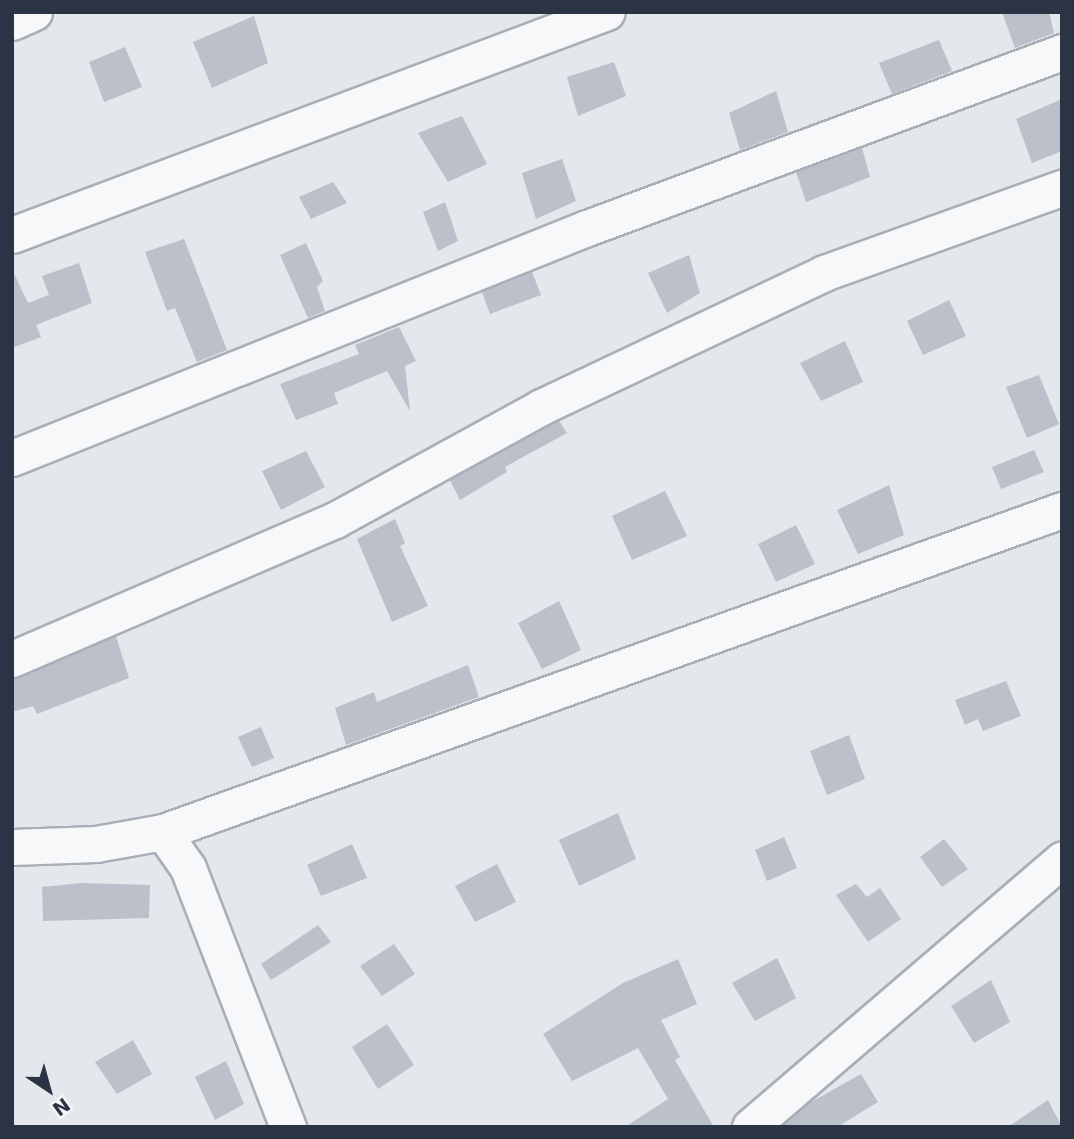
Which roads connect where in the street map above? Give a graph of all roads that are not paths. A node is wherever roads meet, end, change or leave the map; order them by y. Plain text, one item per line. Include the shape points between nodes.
1 (34, 12) edge
2 (607, 12) edge
3 (12, 22) edge
4 (1062, 52) edge
5 (1062, 188) edge
6 (12, 235) edge
7 (12, 458) edge
8 (1062, 510) edge
9 (12, 659) edge
10 (163, 832) junction
11 (12, 847) edge
12 (1062, 860) edge
13 (288, 1127) edge
14 (750, 1127) edge

1 - 3 street
2 - 6 street
4 - 7 street via 587,228
5 - 9 street via 824,273 541,407 335,520
8 - 10 street
10 - 11 street via 96,844
10 - 13 street via 188,868
12 - 14 street

